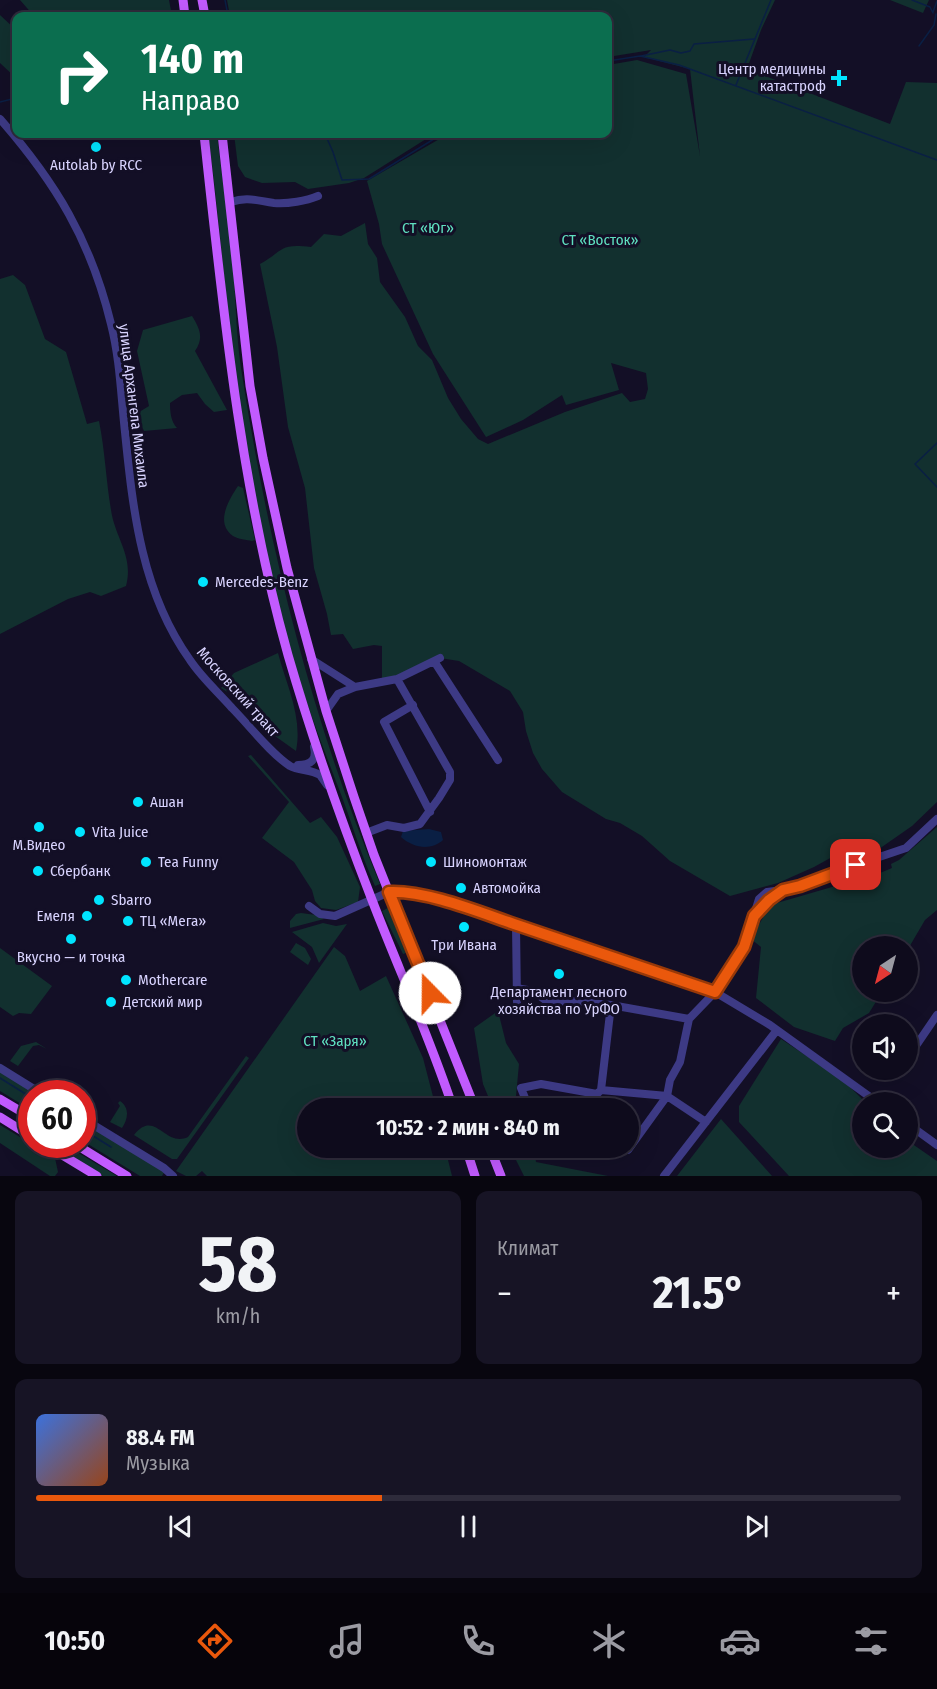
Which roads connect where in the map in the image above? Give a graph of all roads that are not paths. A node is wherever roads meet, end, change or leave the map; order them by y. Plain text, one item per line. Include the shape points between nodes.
1 (0, 119) edge
2 (12, 133) edge
3 (16, 138) edge
4 (204, 138) edge
5 (223, 138) edge
6 (318, 196) dead end
7 (231, 202) junction
8 (150, 582) joint
9 (311, 659) junction
10 (398, 679) junction
11 (355, 687) junction
12 (413, 705) junction
13 (326, 711) junction
14 (310, 728) junction
15 (276, 753) junction
16 (498, 760) dead end
17 (334, 799) junction
18 (430, 812) junction
19 (937, 819) edge
20 (366, 832) junction
21 (389, 892) junction
22 (371, 899) junction
23 (309, 906) dead end
24 (516, 925) junction
25 (516, 988) junction
26 (715, 992) junction
27 (517, 1002) dead end
28 (611, 1005) junction
29 (937, 1015) edge
30 (689, 1019) junction
31 (777, 1030) junction
32 (918, 1043) edge
33 (0, 1068) edge
34 (19, 1080) edge
35 (601, 1090) junction
36 (863, 1092) edge
37 (667, 1096) junction
38 (0, 1098) edge
39 (450, 1098) edge
40 (471, 1098) edge
41 (525, 1098) edge
42 (18, 1109) edge
43 (0, 1117) edge
44 (706, 1122) junction
45 (96, 1126) edge
46 (18, 1128) edge
47 (918, 1131) edge
48 (639, 1135) edge
49 (937, 1145) edge
50 (96, 1157) edge
51 (67, 1158) edge
52 (469, 1158) edge
53 (494, 1158) edge
54 (123, 1174) edge
55 (96, 1176) edge
56 (173, 1176) edge
57 (475, 1176) edge
58 (501, 1176) edge
59 (664, 1176) edge

1 - 2 street, улица Архангела Михаила
3 - 8 street, улица Архангела Михаила via 66,207 100,286 116,348 133,503
4 - 14 main road via 242,444 265,563
5 - 7 main road
6 - 7 street via 274,203 255,199
7 - 9 main road via 250,386 287,568
8 - 15 street, Московский тракт via 165,619 190,660
9 - 11 street
9 - 13 main road
10 - 11 street
10 - 12 street
10 - 16 street via 437,659
11 - 13 street via 338,694
12 - 18 street via 450,772 450,780
12 - 18 street via 384,722
13 - 20 main road
14 - 15 street, Московский тракт via 315,756 310,763 296,765
14 - 17 main road
15 - 17 street, Московский тракт via 292,767 320,775
17 - 22 main road
18 - 20 street via 420,824 404,828 387,825
19 - 26 street via 906,848 783,890 754,916 744,947
20 - 21 main road
21 - 22 street
21 - 24 street via 430,897
21 - 40 main road
22 - 23 street via 335,916 320,914
22 - 39 main road
24 - 25 street
24 - 26 street
25 - 27 street
25 - 28 street via 533,991 548,1002
26 - 30 street
26 - 31 street
28 - 30 street
28 - 35 street
29 - 32 street
30 - 37 street via 680,1062
31 - 36 street
31 - 44 street
33 - 34 street
35 - 37 street
35 - 41 street via 597,1094 541,1084 521,1088
37 - 44 street
37 - 48 street
38 - 42 main road
43 - 46 main road
44 - 59 street
45 - 56 street
47 - 49 street
50 - 54 main road
51 - 55 main road
52 - 57 main road
53 - 58 main road

